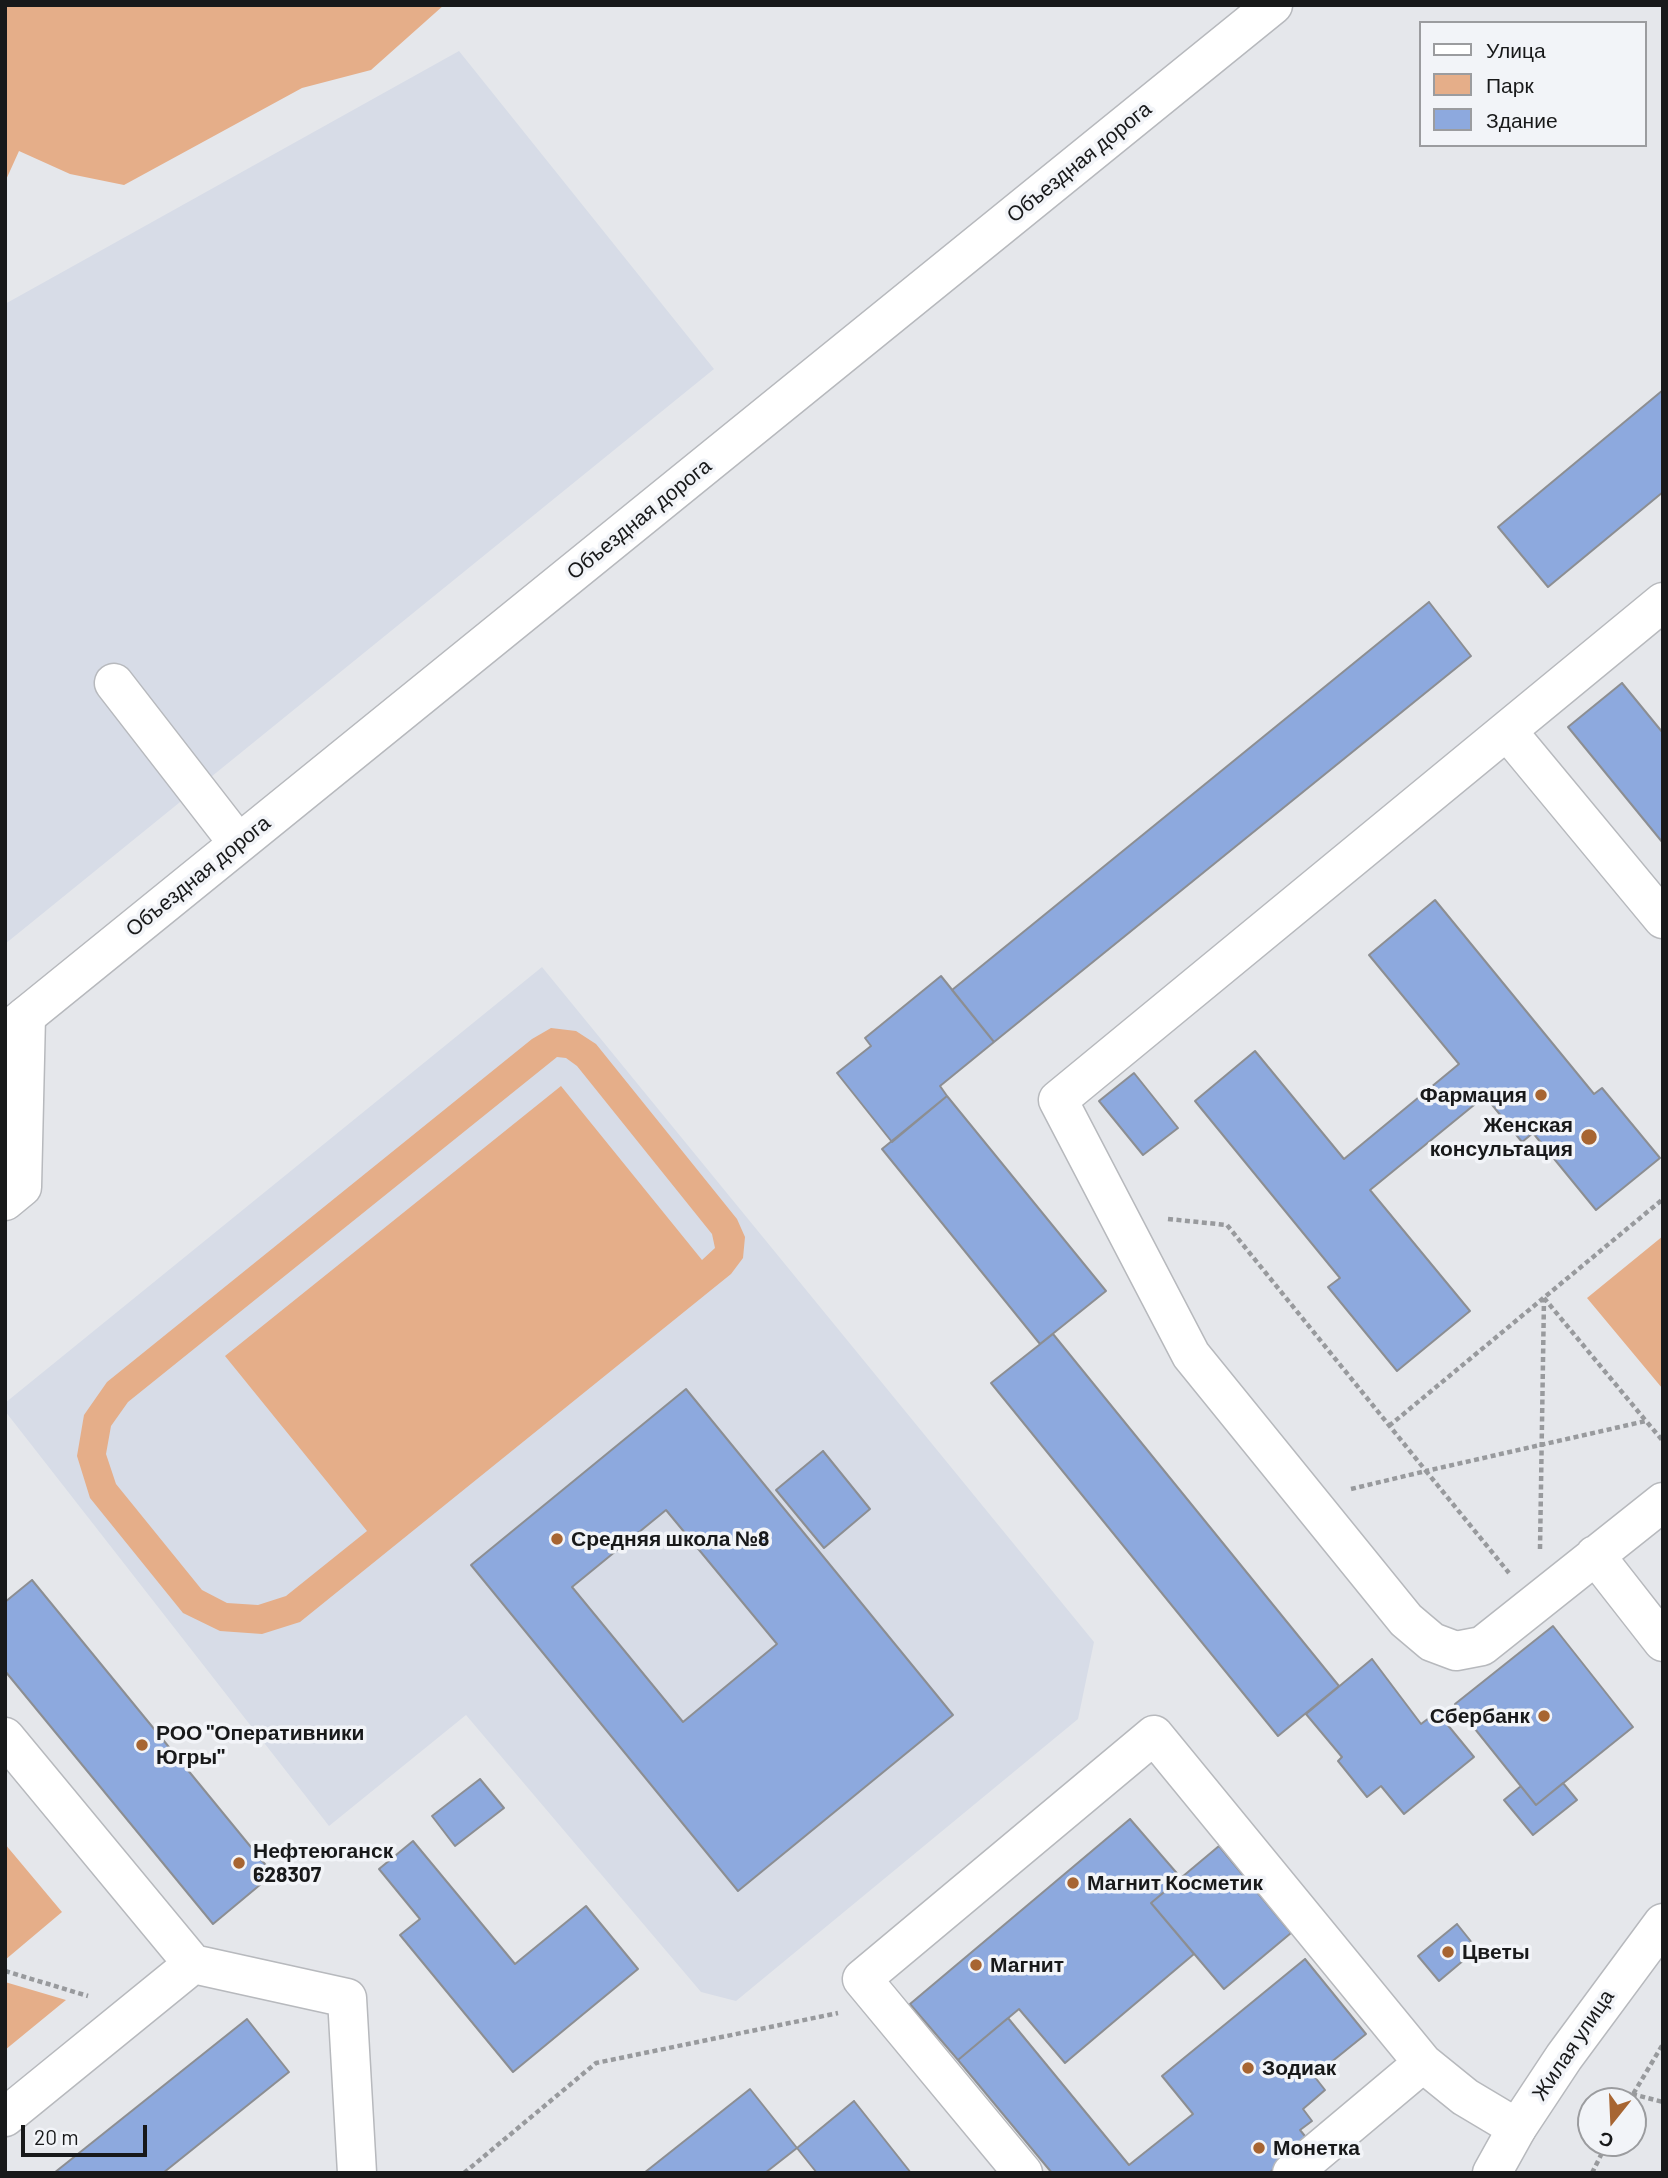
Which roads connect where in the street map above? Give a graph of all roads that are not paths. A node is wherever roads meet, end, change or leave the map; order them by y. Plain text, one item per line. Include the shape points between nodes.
1 (1273, 5) edge
2 (1663, 602) edge
3 (114, 683) dead end
4 (1508, 732) junction
5 (238, 843) junction
6 (1663, 919) edge
7 (15, 1025) edge
8 (5, 1201) edge
9 (1663, 1502) edge
10 (1595, 1555) junction
11 (1663, 1642) edge
12 (5, 1737) edge
13 (1663, 1923) edge
14 (193, 1964) junction
15 (1423, 2063) junction
16 (5, 2117) edge
17 (1517, 2128) junction
18 (357, 2173) edge
19 (1023, 2173) edge
20 (1292, 2173) edge
21 (1492, 2173) edge

1 - 5 main road, Объездная дорога
2 - 4 main road
3 - 5 main road
4 - 6 main road
4 - 10 main road via 1058,1100 1191,1355 1406,1620 1432,1642 1456,1651 1482,1646
5 - 7 main road, Объездная дорога
7 - 8 main road via 22,1187
9 - 10 main road
10 - 11 main road
12 - 14 main road
13 - 17 main road, Жилая улица via 1611,1989
14 - 16 main road
14 - 18 main road via 347,1998
15 - 17 main road via 1465,2097
15 - 19 main road via 1154,1735 862,1979
15 - 20 main road
17 - 21 main road, Жилая улица

